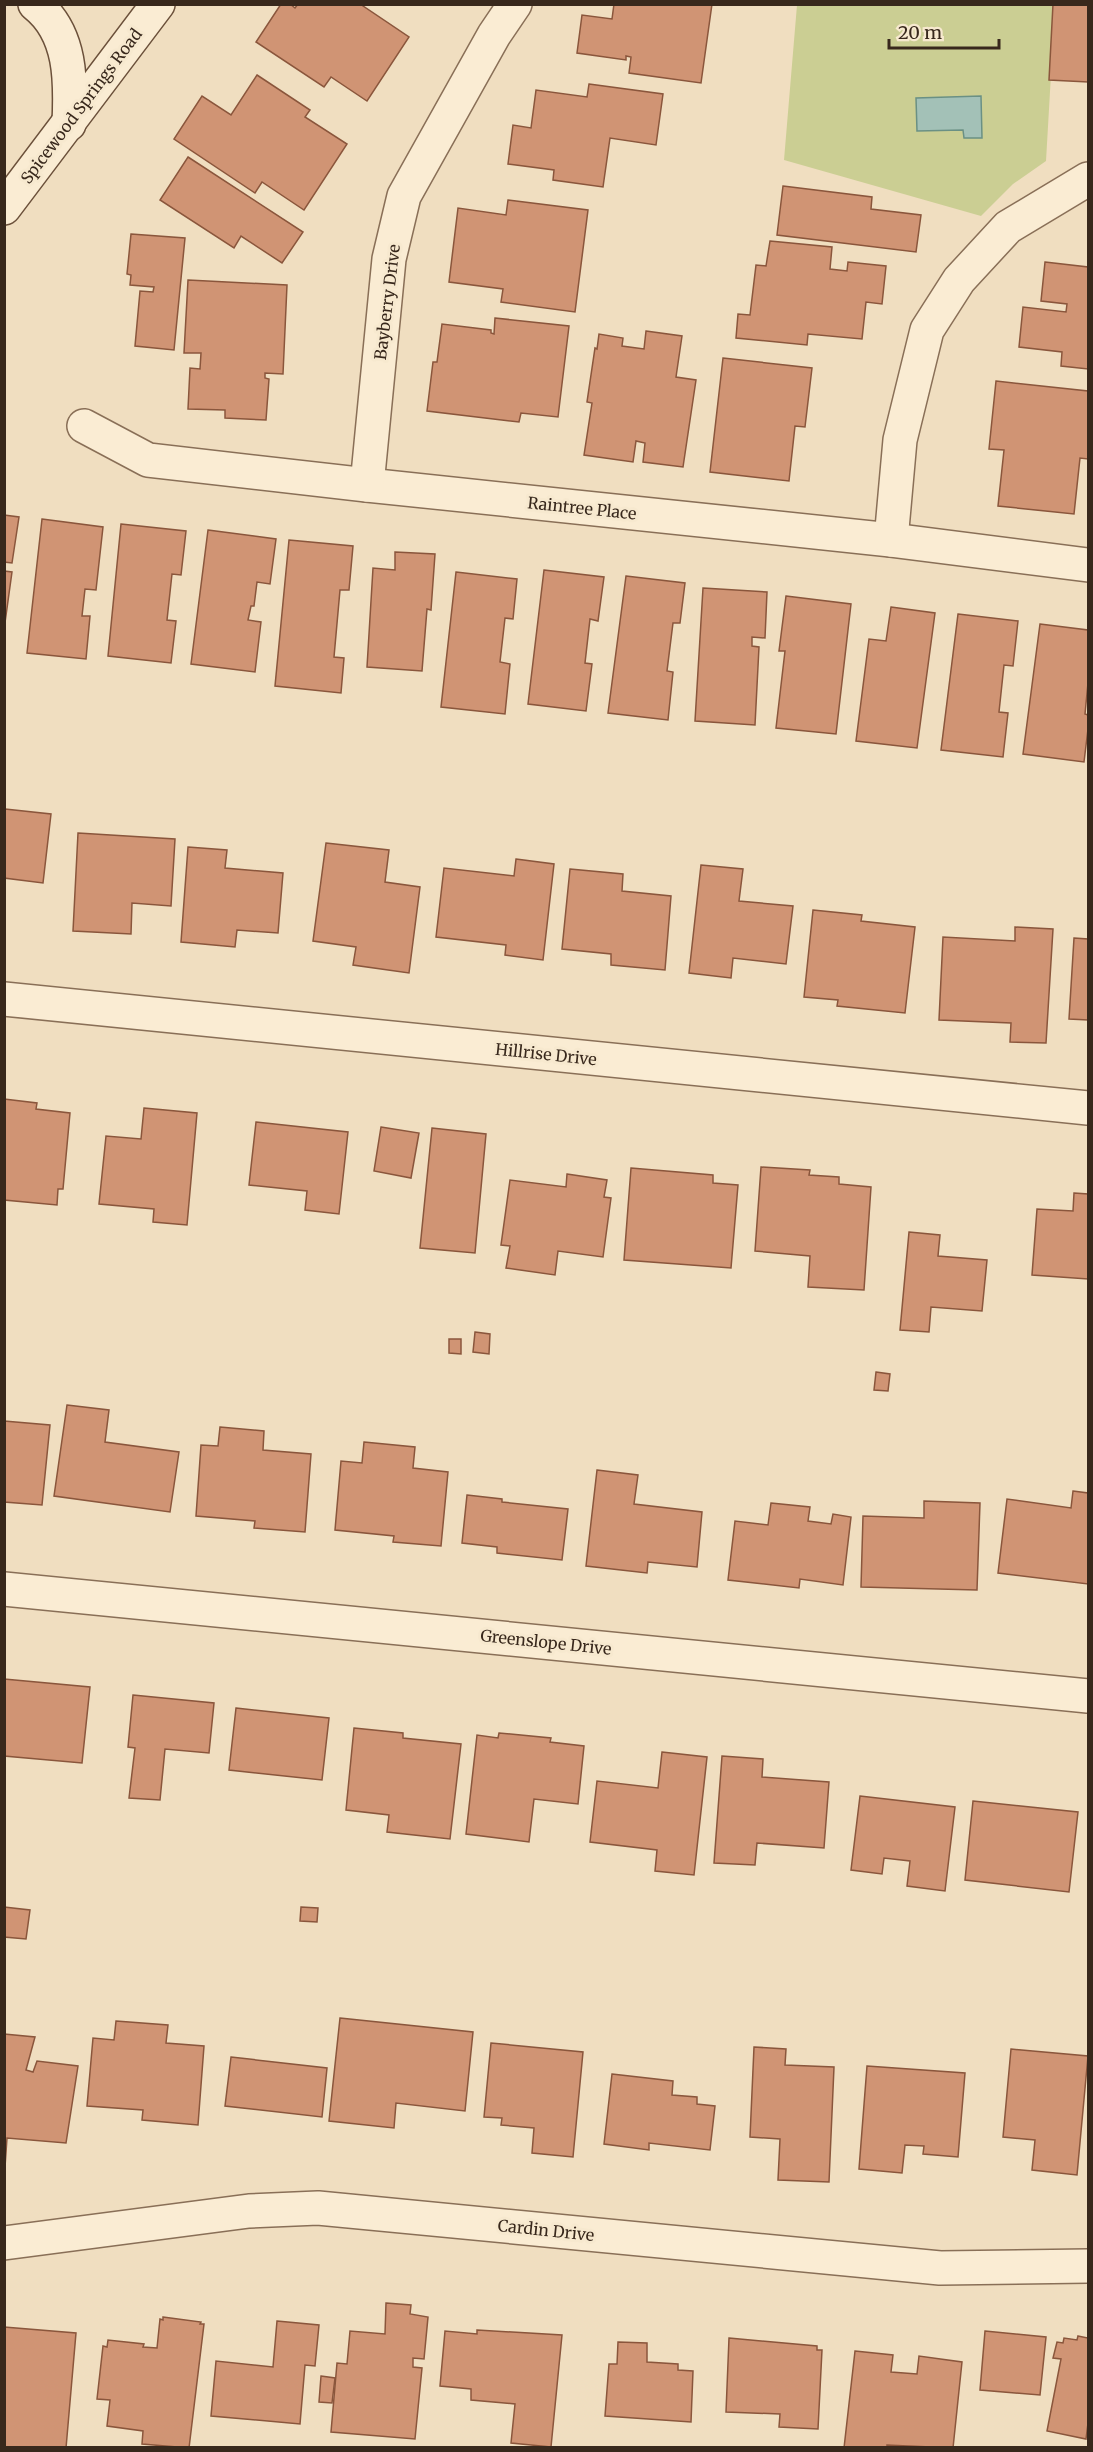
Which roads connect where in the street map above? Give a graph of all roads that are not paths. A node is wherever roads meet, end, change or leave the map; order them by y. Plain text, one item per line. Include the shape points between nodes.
1 (35, 4) edge
2 (158, 4) edge
3 (515, 4) edge
4 (69, 124) junction
5 (1089, 179) edge
6 (4, 208) edge
7 (84, 426) dead end
8 (367, 486) junction
9 (891, 540) junction
10 (1089, 565) edge
11 (4, 999) edge
12 (1089, 1108) edge
13 (4, 1589) edge
14 (1089, 1696) edge
15 (4, 2243) edge
16 (1089, 2266) edge

1 - 4 street via 57,33 67,55
2 - 4 street, Spicewood Springs Road
3 - 8 street, Bayberry Drive via 404,196 389,259
4 - 6 street, Spicewood Springs Road
5 - 9 street via 1008,227 959,280 927,330 900,440
7 - 8 street, Raintree Place via 148,460
8 - 9 street, Raintree Place
9 - 10 street, Raintree Place
11 - 12 street, Hillrise Drive
13 - 14 street, Greenslope Drive
15 - 16 street, Cardin Drive via 249,2211 318,2208 940,2268

